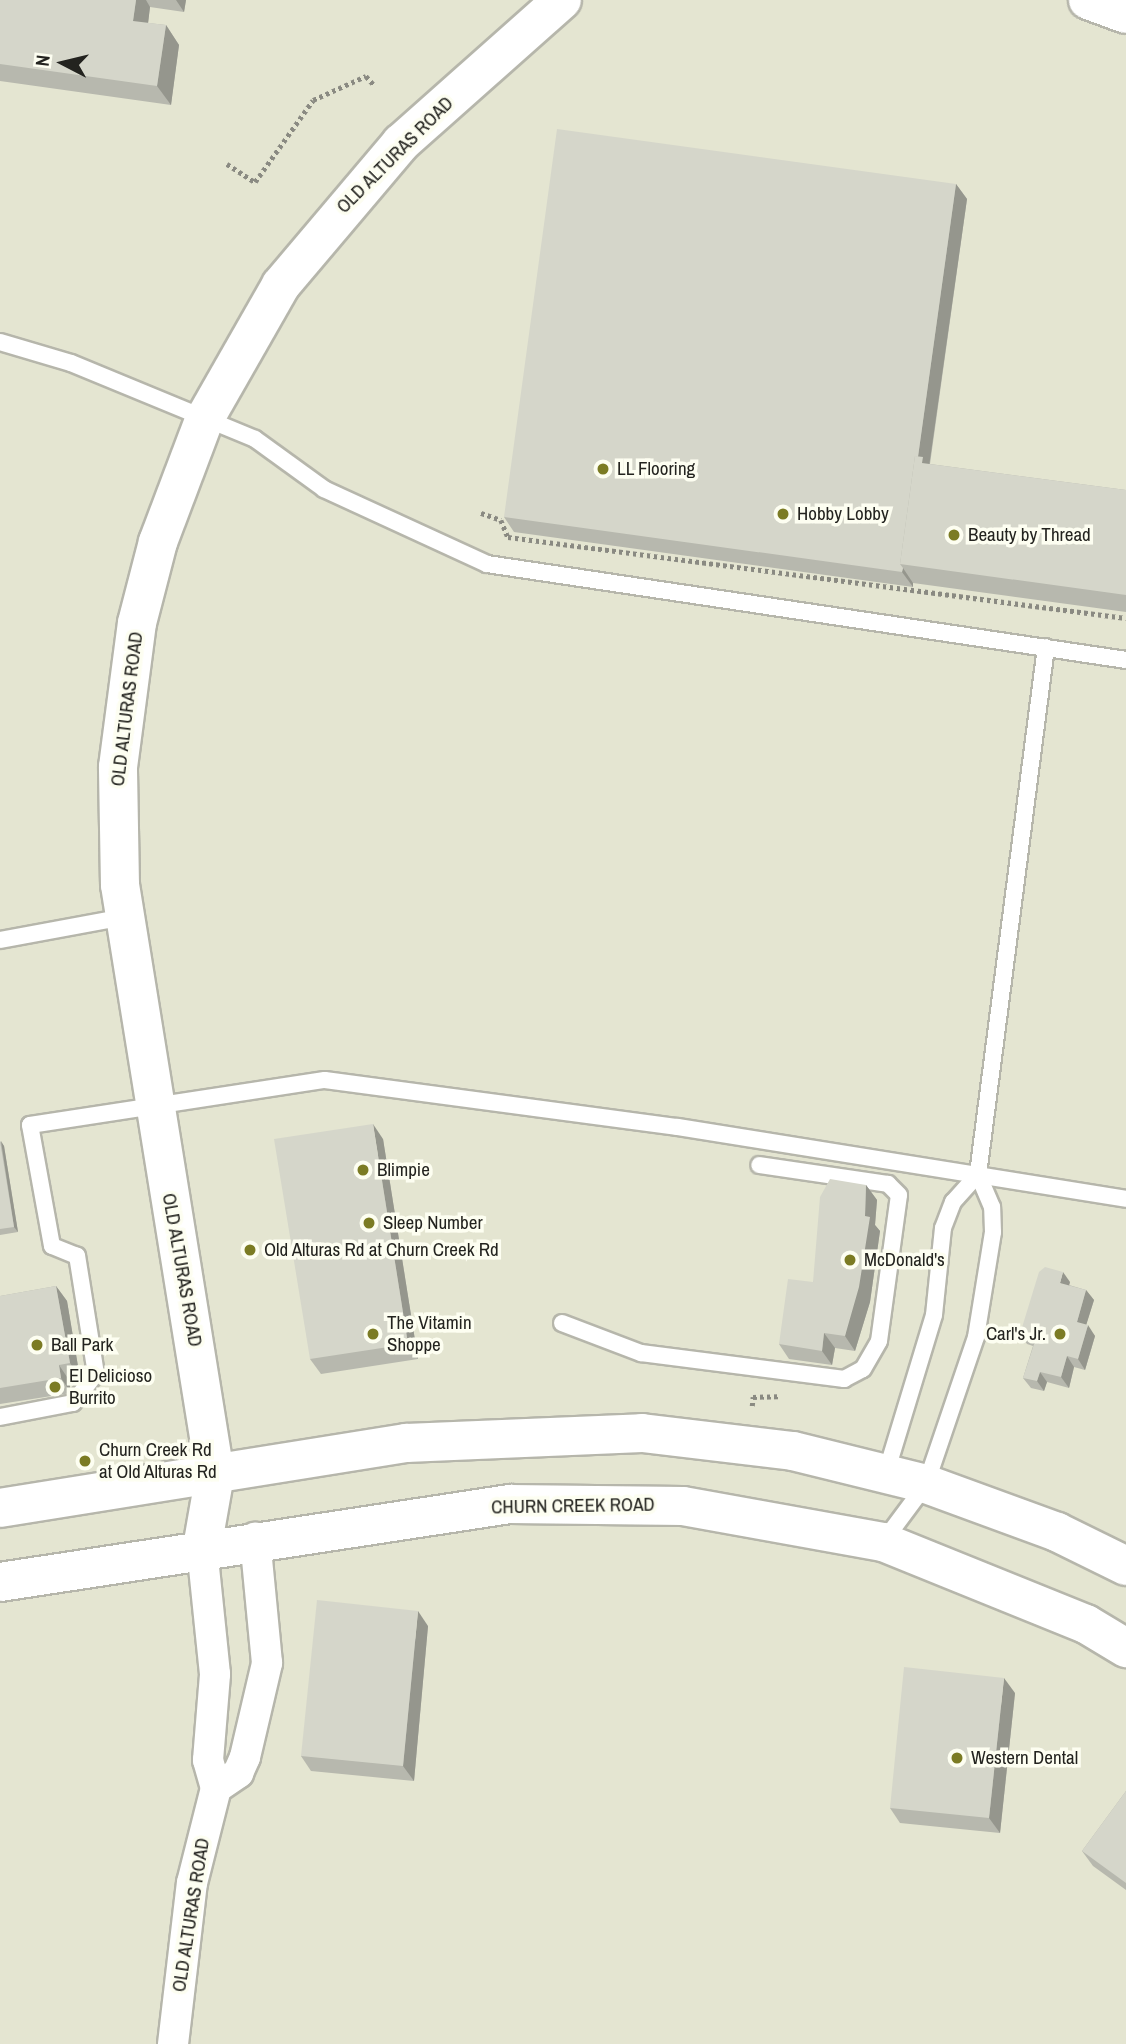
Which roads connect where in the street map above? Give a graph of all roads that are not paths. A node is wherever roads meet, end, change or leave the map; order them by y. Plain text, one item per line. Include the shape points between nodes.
1 (562, 0) edge
2 (1088, 0) edge
3 (1126, 13) edge
4 (0, 342) edge
5 (204, 420) junction
6 (1046, 648) junction
7 (1126, 660) edge
8 (124, 917) junction
9 (0, 940) edge
10 (154, 1105) junction
11 (759, 1165) dead end
12 (978, 1174) junction
13 (1126, 1199) edge
14 (562, 1323) dead end
15 (0, 1417) edge
16 (886, 1473) junction
17 (215, 1474) junction
18 (926, 1483) junction
19 (0, 1508) edge
20 (255, 1538) junction
21 (883, 1542) junction
22 (202, 1548) junction
23 (1126, 1566) edge
24 (0, 1582) edge
25 (1126, 1648) edge
26 (216, 1788) junction
27 (173, 2044) edge

1 - 5 main road, OLD ALTURAS ROAD via 358,187 259,318
2 - 3 main road
4 - 5 lane via 71,363
5 - 6 lane via 255,439 324,489 487,564
5 - 8 main road, OLD ALTURAS ROAD via 158,542 127,674 117,793
6 - 7 lane
6 - 12 lane
8 - 9 lane
8 - 10 main road, OLD ALTURAS ROAD
10 - 12 lane via 325,1080
10 - 15 lane via 30,1125 52,1246 77,1256 96,1374 73,1403
10 - 17 main road, OLD ALTURAS ROAD
11 - 14 lane via 888,1184 899,1195 879,1340 863,1369 844,1379 641,1353
12 - 13 lane
12 - 16 lane via 953,1202 943,1228 934,1315
12 - 18 lane via 992,1207 993,1232 976,1337
16 - 17 main road via 721,1438 544,1432 406,1443
16 - 18 main road
17 - 19 main road
17 - 20 main road, OLD ALTURAS ROAD
17 - 22 main road, OLD ALTURAS ROAD
18 - 21 lane
18 - 23 main road via 1057,1532
20 - 21 main road, CHURN CREEK ROAD via 523,1504 683,1506
20 - 22 main road, CHURN CREEK ROAD
20 - 26 street, OLD ALTURAS ROAD via 267,1663 245,1758 238,1773
21 - 25 main road, CHURN CREEK ROAD via 1086,1624
22 - 24 main road, CHURN CREEK ROAD
22 - 26 street, OLD ALTURAS ROAD via 215,1674 208,1760
26 - 27 street, OLD ALTURAS ROAD via 192,1883

